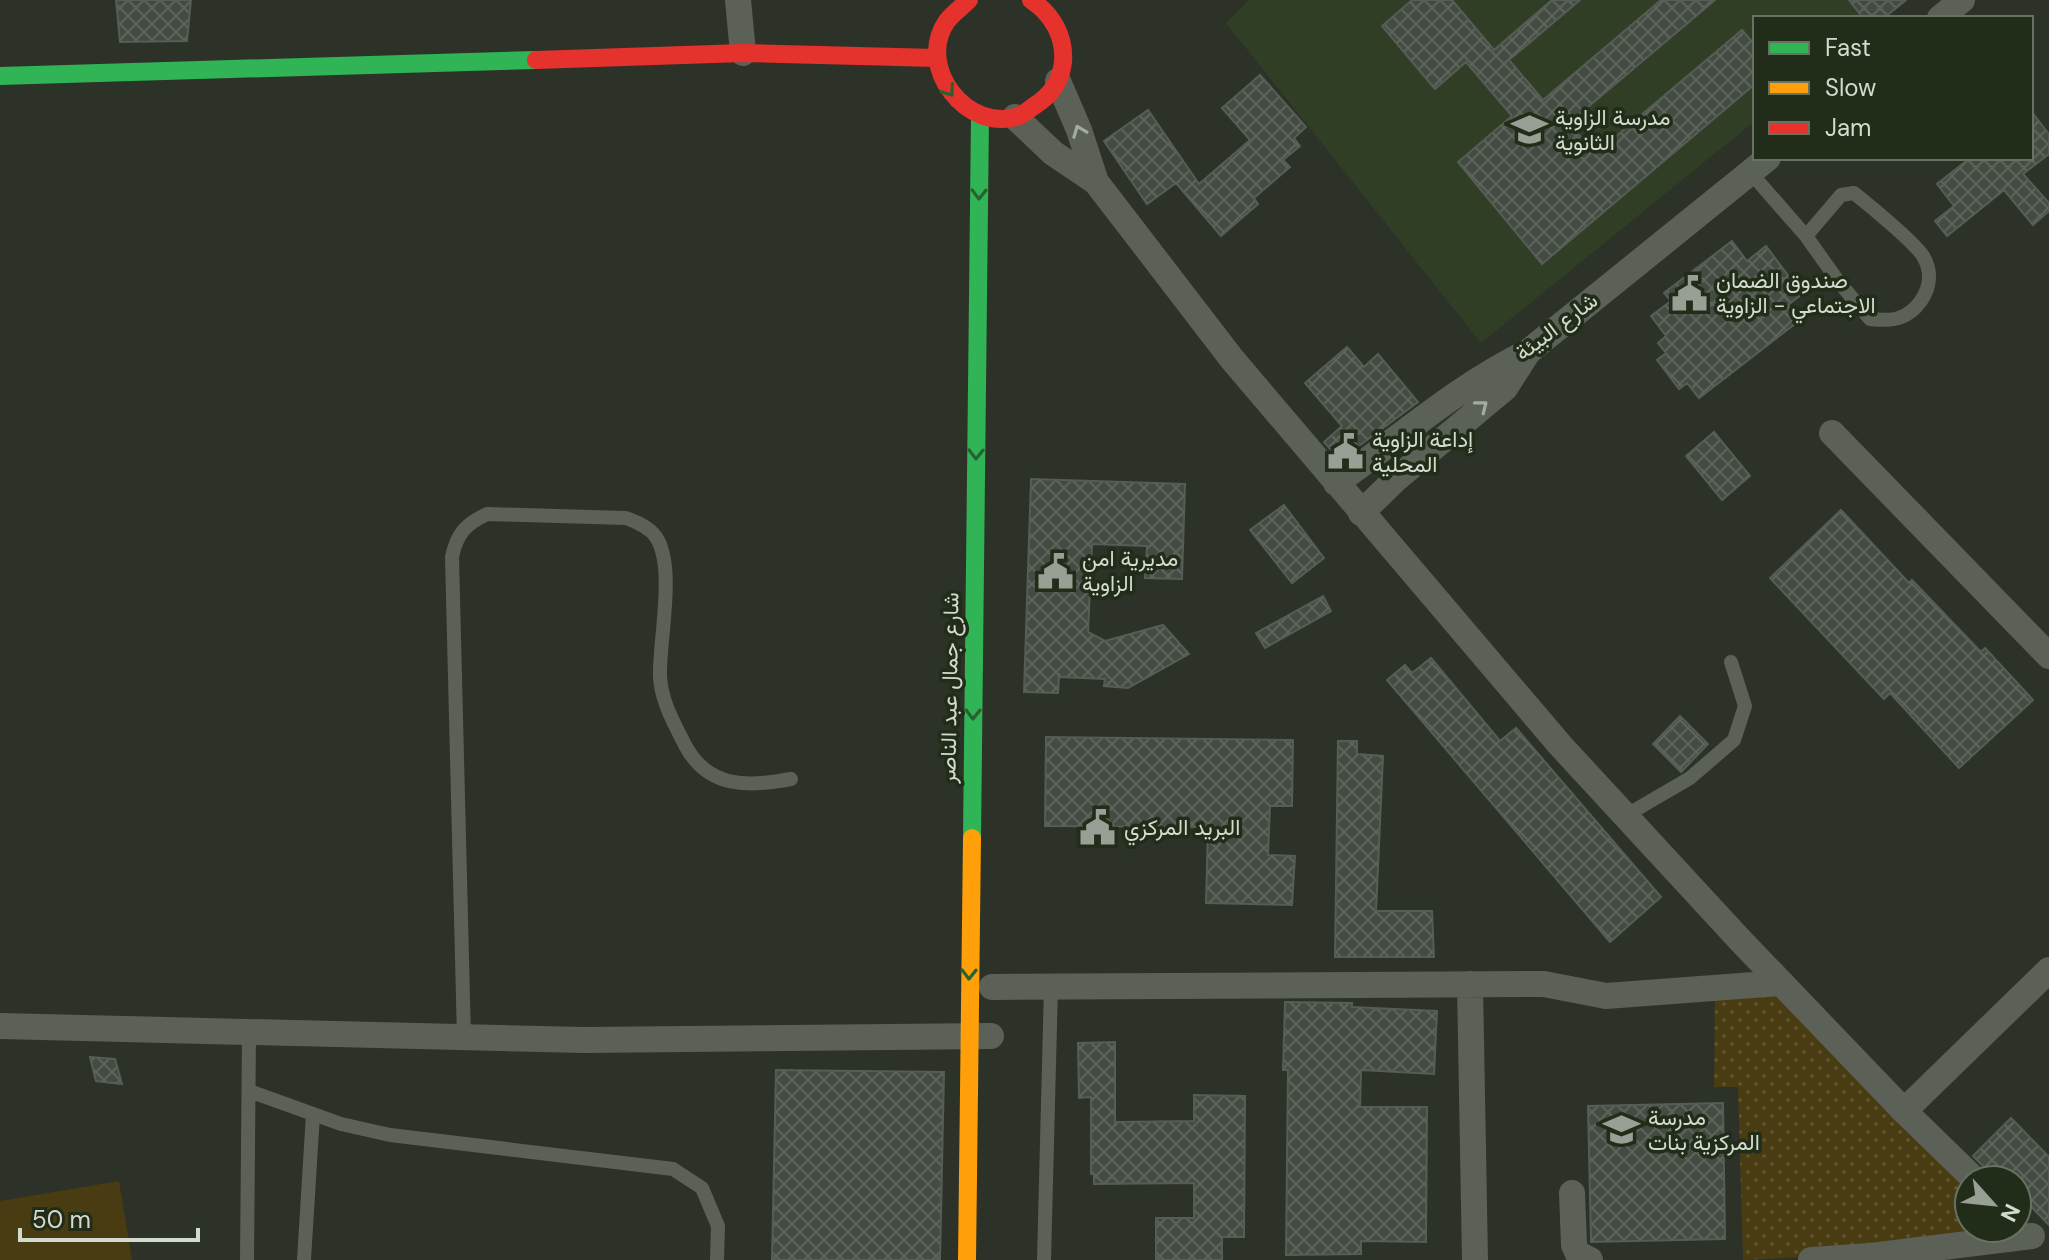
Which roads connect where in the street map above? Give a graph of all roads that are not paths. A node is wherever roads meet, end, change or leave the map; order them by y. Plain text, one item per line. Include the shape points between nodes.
1 (738, 0) edge
2 (967, 0) edge
3 (1031, 0) edge
4 (1962, 0) edge
5 (1942, 16) edge
6 (743, 53) junction
7 (936, 58) junction
8 (0, 76) edge
9 (1058, 81) junction
10 (980, 116) junction
11 (1010, 123) junction
12 (1759, 165) edge
13 (1096, 182) junction
14 (1806, 236) junction
15 (1528, 352) junction
16 (1832, 433) dead end
17 (1336, 483) junction
18 (1361, 513) junction
19 (2049, 656) edge
20 (1731, 662) dead end
21 (791, 779) dead end
22 (1625, 816) junction
23 (2049, 970) edge
24 (1781, 983) junction
25 (1470, 984) junction
26 (1051, 986) junction
27 (988, 1016) junction
28 (0, 1026) edge
29 (249, 1033) junction
30 (464, 1038) junction
31 (249, 1091) junction
32 (1904, 1111) junction
33 (313, 1114) junction
34 (1959, 1164) edge
35 (1572, 1193) dead end
36 (1973, 1244) edge
37 (247, 1260) edge
38 (304, 1260) edge
39 (717, 1260) edge
40 (967, 1260) edge
41 (1044, 1260) edge
42 (1475, 1260) edge
43 (1590, 1260) edge
44 (1811, 1260) edge

1 - 6 street
2 - 7 main road via 944,26
3 - 9 main road via 1048,13 1061,39
4 - 5 street
6 - 7 main road
6 - 8 main road
7 -> 10 main road via 945,88
9 - 11 main road via 1040,104
13 -> 9 street
10 - 11 main road
10 -> 27 main road, شارع جمال عبد الناصر
11 - 13 street
12 - 14 lane
12 - 15 street, شارع البيئة
13 - 17 street via 1232,359
14 - 14 lane via 1870,319 1891,322 1926,296 1930,277 1923,256 1854,193 1841,195
15 - 17 street, شارع البيئة via 1455,394
18 -> 15 street via 1505,388
16 - 19 street
17 - 18 street
18 - 22 street
20 - 22 lane via 1745,706 1734,740 1690,778
21 - 30 lane via 758,785 721,780 692,757 667,711 660,679 666,565 657,537 642,524 626,518 487,514 471,522 461,531 452,557
22 - 24 street
23 - 32 street
24 - 25 street via 1606,996 1544,984
24 - 32 street
25 - 26 street
25 - 42 street
26 - 27 street
26 - 41 lane
27 - 30 street via 584,1040
27 - 40 main road, شارع جمال عبد الناصر
28 - 29 street
29 - 30 street
29 - 31 lane
31 - 33 lane
31 - 37 lane
32 - 34 street
33 - 38 lane
33 - 39 lane via 390,1135 673,1169 702,1188 718,1226
35 - 43 street via 1574,1245
36 - 44 street

